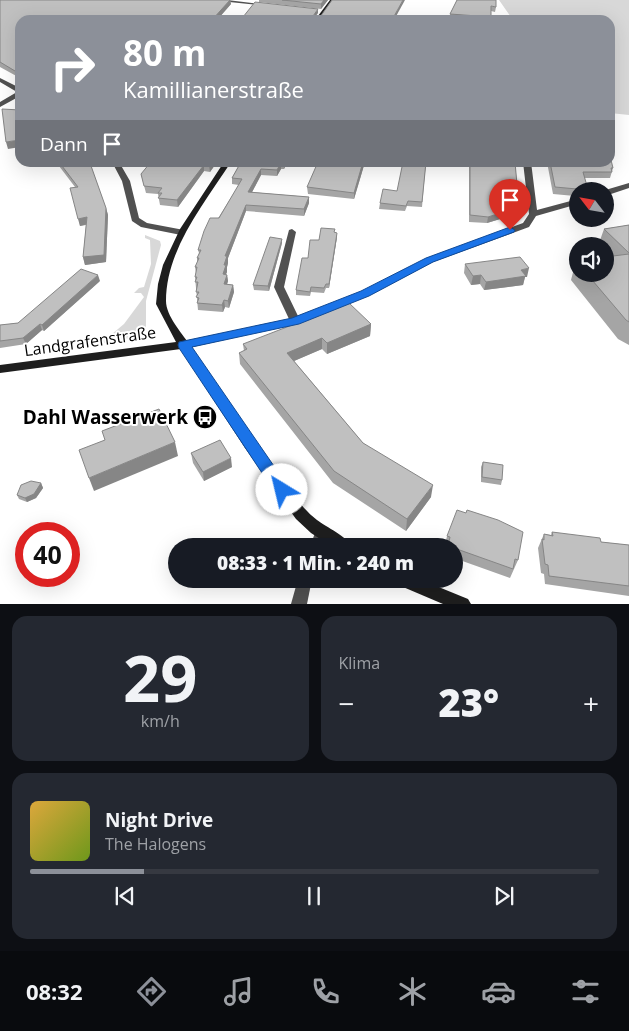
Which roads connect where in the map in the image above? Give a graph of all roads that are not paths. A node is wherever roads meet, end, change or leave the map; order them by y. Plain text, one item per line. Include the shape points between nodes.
1 (212, 0) edge
2 (332, 0) edge
3 (276, 6) edge
4 (313, 10) edge
5 (323, 11) junction
6 (320, 15) edge
7 (0, 80) edge
8 (15, 89) edge
9 (15, 95) edge
10 (0, 105) edge
11 (118, 167) edge
12 (225, 167) edge
13 (528, 167) edge
14 (629, 185) edge
15 (614, 190) edge
16 (569, 204) edge
17 (533, 214) junction
18 (181, 232) junction
19 (292, 232) dead end
20 (295, 321) junction
21 (184, 345) junction
22 (0, 369) edge
23 (318, 538) edge
24 (303, 588) edge
25 (423, 588) edge
26 (299, 604) edge
27 (463, 604) edge

1 - 3 street
2 - 5 street
4 - 5 street
5 - 6 street
7 - 8 street
9 - 10 street
11 - 18 street via 126,181 135,219 144,225
12 - 18 street
13 - 17 street
14 - 15 street
16 - 17 street
17 - 20 street via 526,225 430,260 365,294
18 - 21 street via 167,267 161,306
19 - 20 street via 279,287
20 - 21 street
21 - 22 street, Landgrafenstraße
21 - 23 street via 272,478
24 - 26 street
25 - 27 street

